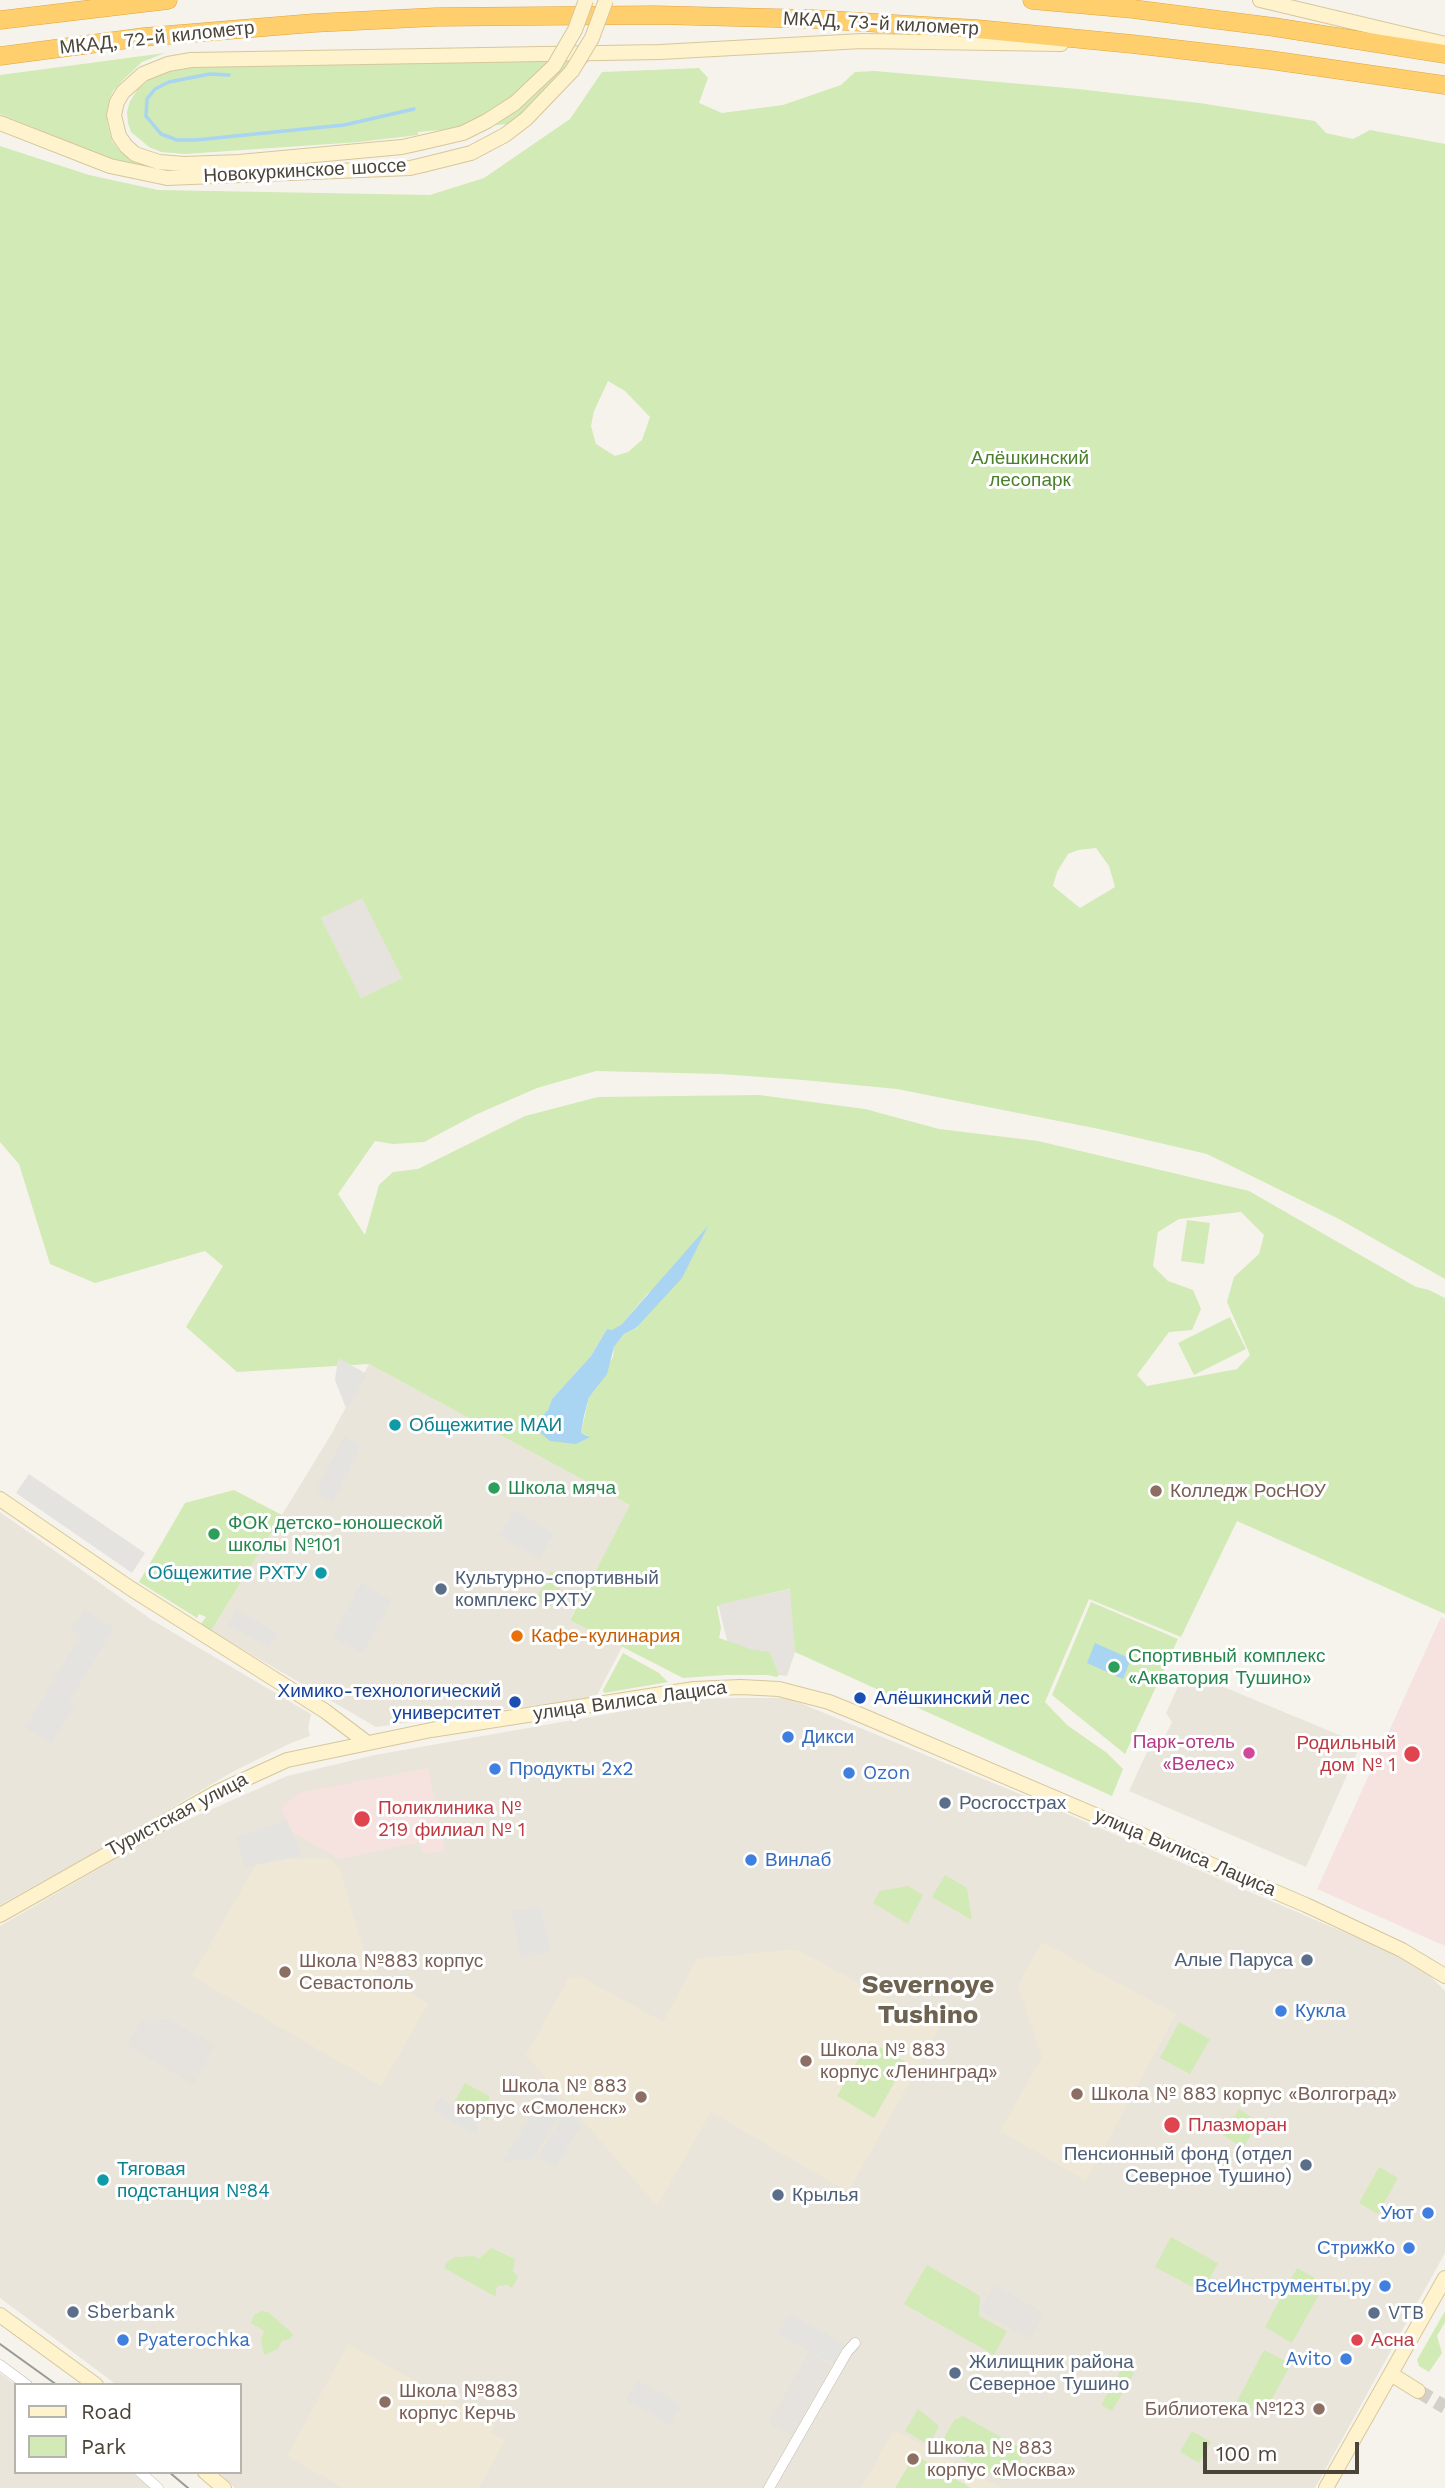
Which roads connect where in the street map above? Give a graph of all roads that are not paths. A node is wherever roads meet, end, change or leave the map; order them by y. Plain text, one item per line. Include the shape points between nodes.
1 (168, 0) edge
2 (586, 0) edge
3 (606, 0) edge
4 (1032, 0) edge
5 (1260, 0) edge
6 (0, 20) edge
7 (314, 23) joint
8 (1132, 44) junction
9 (1445, 44) edge
10 (1445, 54) edge
11 (0, 55) edge
12 (1445, 85) edge
13 (0, 123) edge
14 (0, 1499) edge
15 (366, 1742) junction
16 (0, 1915) edge
17 (1445, 1976) edge
18 (1445, 2278) edge
19 (0, 2315) edge
20 (855, 2343) dead end
21 (0, 2365) edge
22 (1391, 2374) junction
23 (24, 2383) edge
24 (93, 2383) edge
25 (1418, 2391) tunnel mouth
26 (142, 2474) edge
27 (207, 2474) edge
28 (158, 2488) edge
29 (224, 2488) edge
30 (769, 2488) edge
31 (1326, 2488) edge

1 - 6 highway, МКАД, 72-й километр
2 - 8 main road, Новокуркинское шоссе, bridge via 575,30 554,66 515,103 463,132 402,147 184,164 143,158 119,136 114,115 117,102 132,82 168,64 191,60 660,52 862,41
3 - 13 main road, Новокуркинское шоссе, bridge via 592,38 572,71 526,119 471,153 410,168 167,178 78,154
4 - 10 highway via 1274,27
5 - 9 main road
7 - 8 highway, МКАД, 73-й километр via 655,15 976,29
7 - 11 highway, МКАД, 72-й километр
8 - 12 highway, МКАД, 73-й километр
14 - 15 main road via 130,1588 325,1710
15 - 16 main road, Туристская улица via 267,1768
15 - 17 main road, улица Вилиса Лациса via 694,1689 779,1689 829,1702 1306,1905 1402,1950
18 - 22 main road
19 - 24 main road
20 - 30 street
21 - 23 street
22 - 25 main road
22 - 31 main road
26 - 28 street
27 - 29 main road

